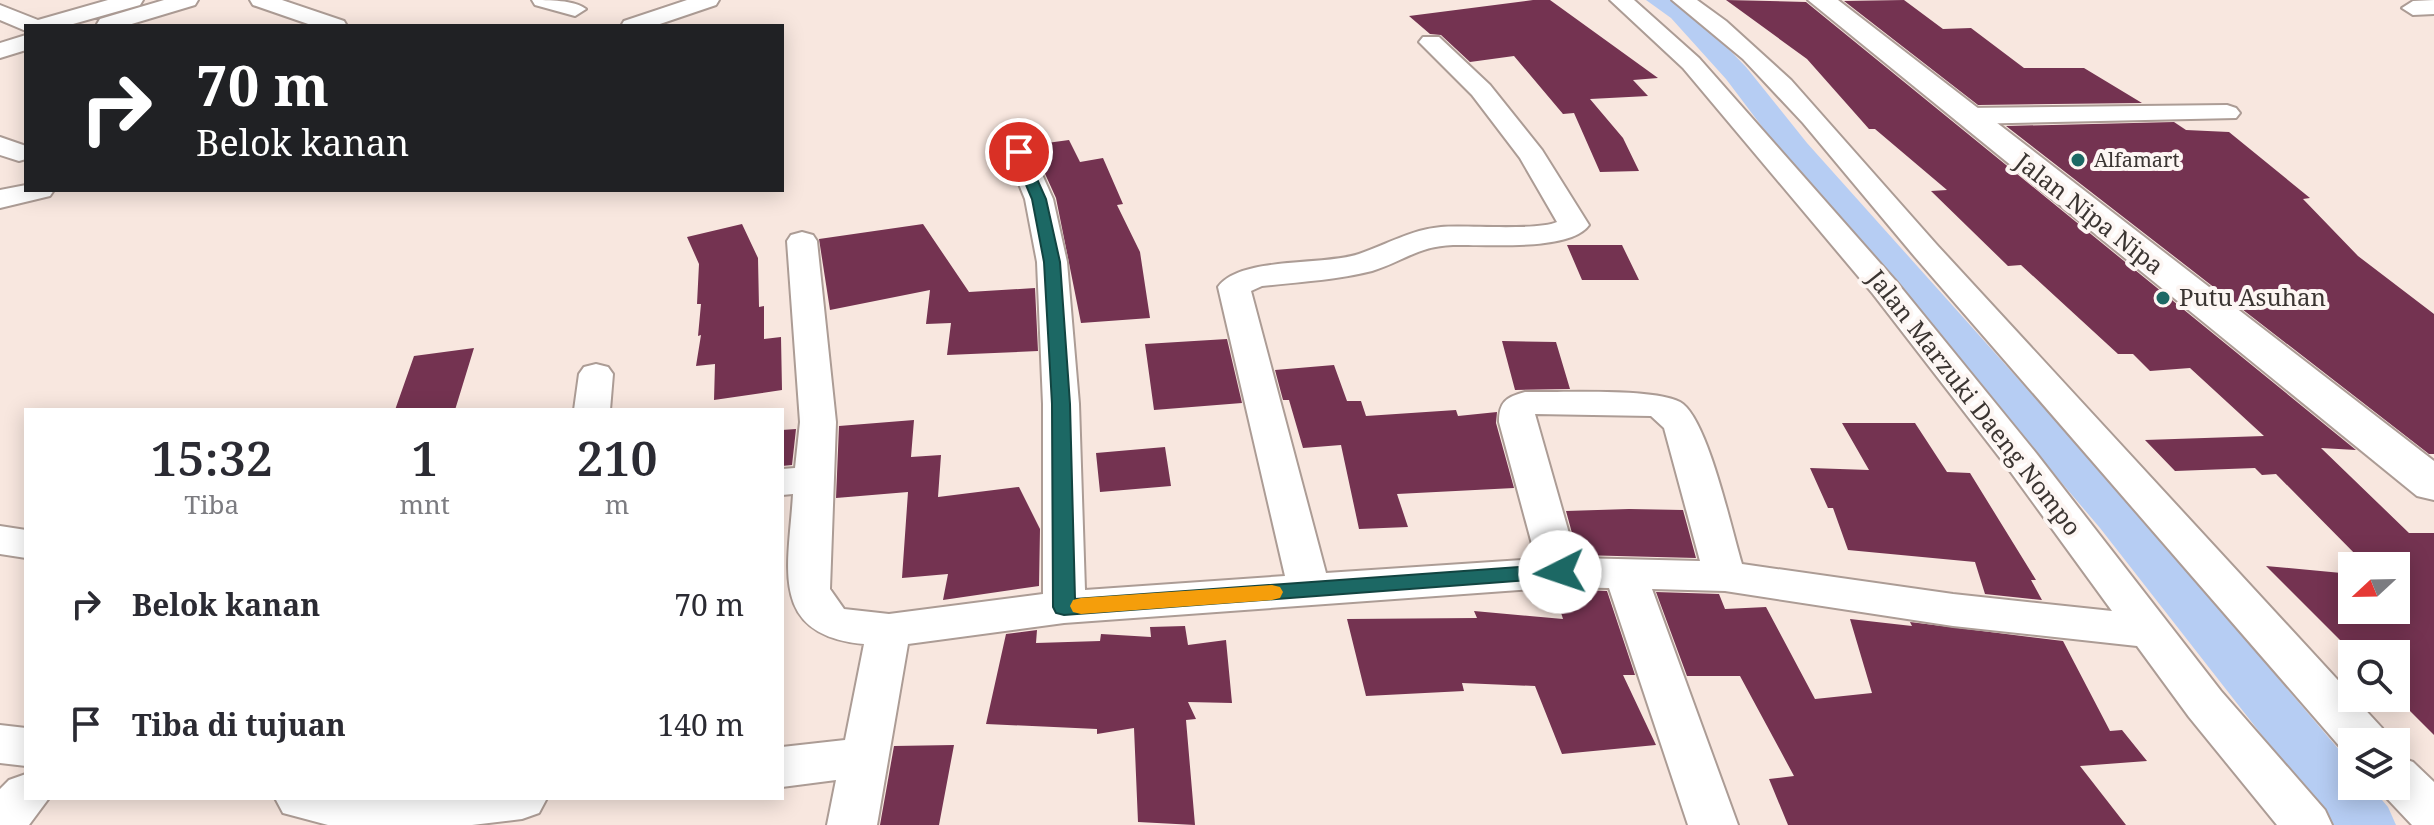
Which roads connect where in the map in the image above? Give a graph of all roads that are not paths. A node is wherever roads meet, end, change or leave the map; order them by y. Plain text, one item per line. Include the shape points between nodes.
1 (132, 0) edge
2 (187, 0) edge
3 (261, 0) edge
4 (543, 0) edge
5 (708, 0) edge
6 (1621, 0) edge
7 (1683, 0) edge
8 (1821, 0) edge
9 (575, 9) dead end
10 (0, 12) edge
11 (29, 24) edge
12 (48, 24) edge
13 (108, 24) edge
14 (330, 24) edge
15 (638, 24) edge
16 (1431, 42) dead end
17 (24, 43) edge
18 (0, 51) edge
19 (2227, 113) dead end
20 (1966, 116) junction
21 (1019, 152) dead end
22 (31, 192) edge
23 (0, 199) edge
24 (802, 241) dead end
25 (596, 374) dead end
26 (592, 408) edge
27 (798, 480) edge
28 (2434, 485) edge
29 (0, 540) edge
30 (24, 544) edge
31 (1560, 572) junction
32 (1626, 575) junction
33 (1725, 576) junction
34 (1309, 589) junction
35 (1064, 607) junction
36 (889, 630) junction
37 (2148, 631) junction
38 (2352, 728) edge
39 (0, 744) edge
40 (24, 747) edge
41 (865, 757) junction
42 (784, 767) edge
43 (2410, 790) edge
44 (24, 797) edge
45 (308, 800) edge
46 (510, 800) edge
47 (2434, 815) edge
48 (387, 820) edge
49 (0, 822) edge
50 (852, 825) edge
51 (1713, 825) edge
52 (2307, 825) edge

1 - 12 street
2 - 13 street
3 - 14 street
4 - 9 street
5 - 15 street
6 - 37 street, Jalan Marzuki Daeng Nompo via 1691,63 1884,287
7 - 38 street via 1783,86
8 - 20 street, Jalan Nipa Nipa
10 - 11 street
16 - 34 street via 1481,90 1532,156 1574,225 1557,233 1411,241 1365,263 1255,278 1234,287
17 - 18 street
19 - 20 street
20 - 28 street, Jalan Nipa Nipa
21 - 35 street via 1039,199 1052,262 1061,404
22 - 23 street
24 - 27 street via 818,422
25 - 26 street
27 - 36 street via 813,600 829,620 844,626
29 - 30 street
31 - 32 street
31 - 33 street via 1517,422 1517,407 1525,403 1646,404 1670,411 1682,426
31 - 34 street
32 - 33 street
32 - 51 street
33 - 37 street via 1953,610
34 - 35 street
35 - 36 street
36 - 41 street
37 - 52 street, Jalan Marzuki Daeng Nompo
39 - 40 street
41 - 42 street
41 - 50 street
43 - 47 street
44 - 49 street
45 - 48 street
46 - 48 street

